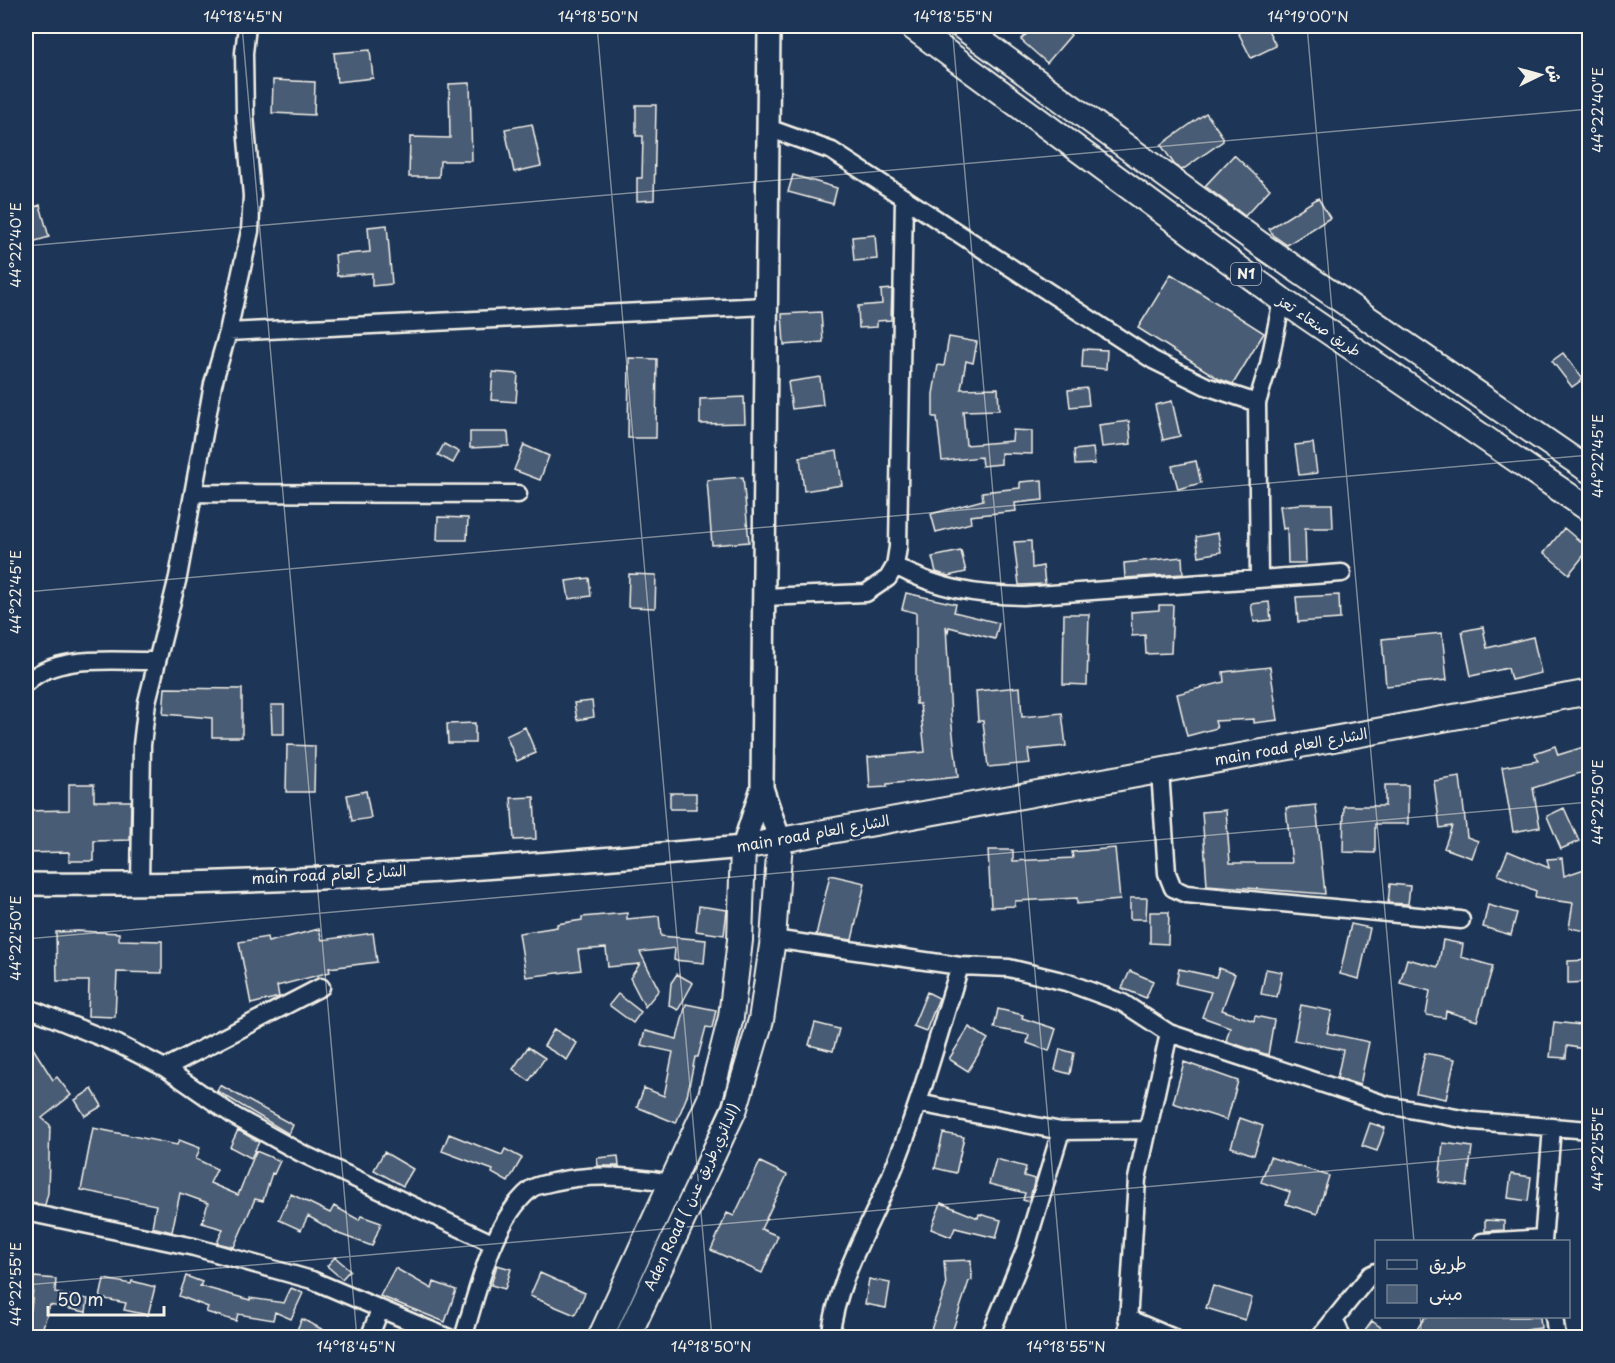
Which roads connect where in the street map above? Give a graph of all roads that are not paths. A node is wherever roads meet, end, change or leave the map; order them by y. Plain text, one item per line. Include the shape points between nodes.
1 (247, 26) edge
2 (769, 26) edge
3 (911, 26) edge
4 (961, 26) edge
5 (768, 128) junction
6 (904, 199) junction
7 (1282, 300) junction
8 (766, 306) junction
9 (228, 332) junction
10 (1257, 403) junction
11 (1590, 471) edge
12 (195, 493) junction
13 (518, 494) dead end
14 (1590, 510) edge
15 (895, 566) junction
16 (1342, 573) dead end
17 (1259, 577) junction
18 (763, 597) junction
19 (155, 661) junction
20 (26, 683) edge
21 (1590, 692) edge
22 (1160, 771) junction
23 (762, 788) junction
24 (780, 841) junction
25 (743, 847) junction
26 (26, 884) edge
27 (140, 885) junction
28 (1461, 920) dead end
29 (773, 939) junction
30 (960, 966) junction
31 (321, 987) dead end
32 (26, 1008) edge
33 (1169, 1033) junction
34 (165, 1068) junction
35 (710, 1099) junction
36 (918, 1103) junction
37 (735, 1108) junction
38 (1552, 1127) junction
39 (1147, 1130) junction
40 (1590, 1130) edge
41 (1061, 1131) junction
42 (671, 1183) junction
43 (26, 1212) edge
44 (1543, 1240) edge
45 (494, 1244) junction
46 (1375, 1273) edge
47 (380, 1310) junction
48 (1127, 1318) junction
49 (1554, 1318) edge
50 (1335, 1320) junction
51 (604, 1328) edge
52 (629, 1333) edge
53 (369, 1338) edge
54 (449, 1338) edge
55 (462, 1338) edge
56 (830, 1338) edge
57 (989, 1338) edge
58 (1126, 1338) edge
59 (1174, 1338) edge
60 (1319, 1338) edge
61 (1342, 1338) edge
62 (1557, 1338) edge

1 - 9 street via 245,116 252,196 249,231
2 - 5 main road
3 - 7 highway, طريق صنعاء تعز / N1
4 - 11 highway, N1 via 1260,245
5 - 6 street via 832,151
5 - 8 main road
6 - 10 street via 1153,360 1206,386
6 - 15 street
7 - 10 street
7 - 14 highway, طريق صنعاء تعز / N1
8 - 9 street
8 - 18 main road
9 - 12 street via 213,384
10 - 17 street
12 - 13 street
12 - 19 street
15 - 17 street via 923,581 977,595 1023,596
15 - 18 street via 888,578 866,593
16 - 17 street
18 - 23 main road
19 - 20 street via 67,663 38,671
19 - 27 street via 142,745
21 - 22 highway, main road الشارع العام
22 - 24 highway, main road الشارع العام
22 - 28 street via 1167,873 1173,888 1186,894
23 - 24 main road
23 - 25 main road
24 - 25 highway, main road الشارع العام
24 - 29 highway, Aden Road ( الدائري,طريق عدن)
25 - 27 main road, main road الشارع العام via 555,864
25 - 35 highway, Aden Road ( الدائري,طريق عدن) via 740,940 731,1017
26 - 27 main road, main road الشارع العام
29 - 30 street
29 - 37 highway, Aden Road ( الدائري,طريق عدن) via 761,1020
30 - 33 street via 1009,968 1066,982 1123,1003
30 - 36 street
31 - 34 street
32 - 34 street via 118,1044
33 - 38 street via 1388,1105 1473,1121
33 - 39 street
34 - 45 street via 234,1116 301,1153
35 - 37 highway
35 - 42 highway, Aden Road ( الدائري,طريق عدن)
36 - 41 street
36 - 56 street via 891,1177 843,1279
37 - 52 highway, Aden Road ( الدائري,طريق عدن)
38 - 40 street
38 - 44 street
39 - 41 street
39 - 48 street via 1137,1179
41 - 57 street via 1025,1250
42 - 45 street via 640,1177 577,1177 533,1187 509,1211
42 - 51 highway, Aden Road ( الدائري,طريق عدن)
43 - 47 street via 194,1247 312,1280
45 - 55 street
46 - 50 street
47 - 53 street
47 - 54 street
48 - 58 street
48 - 59 street
49 - 62 street
50 - 60 street
50 - 61 street
51 - 52 highway

